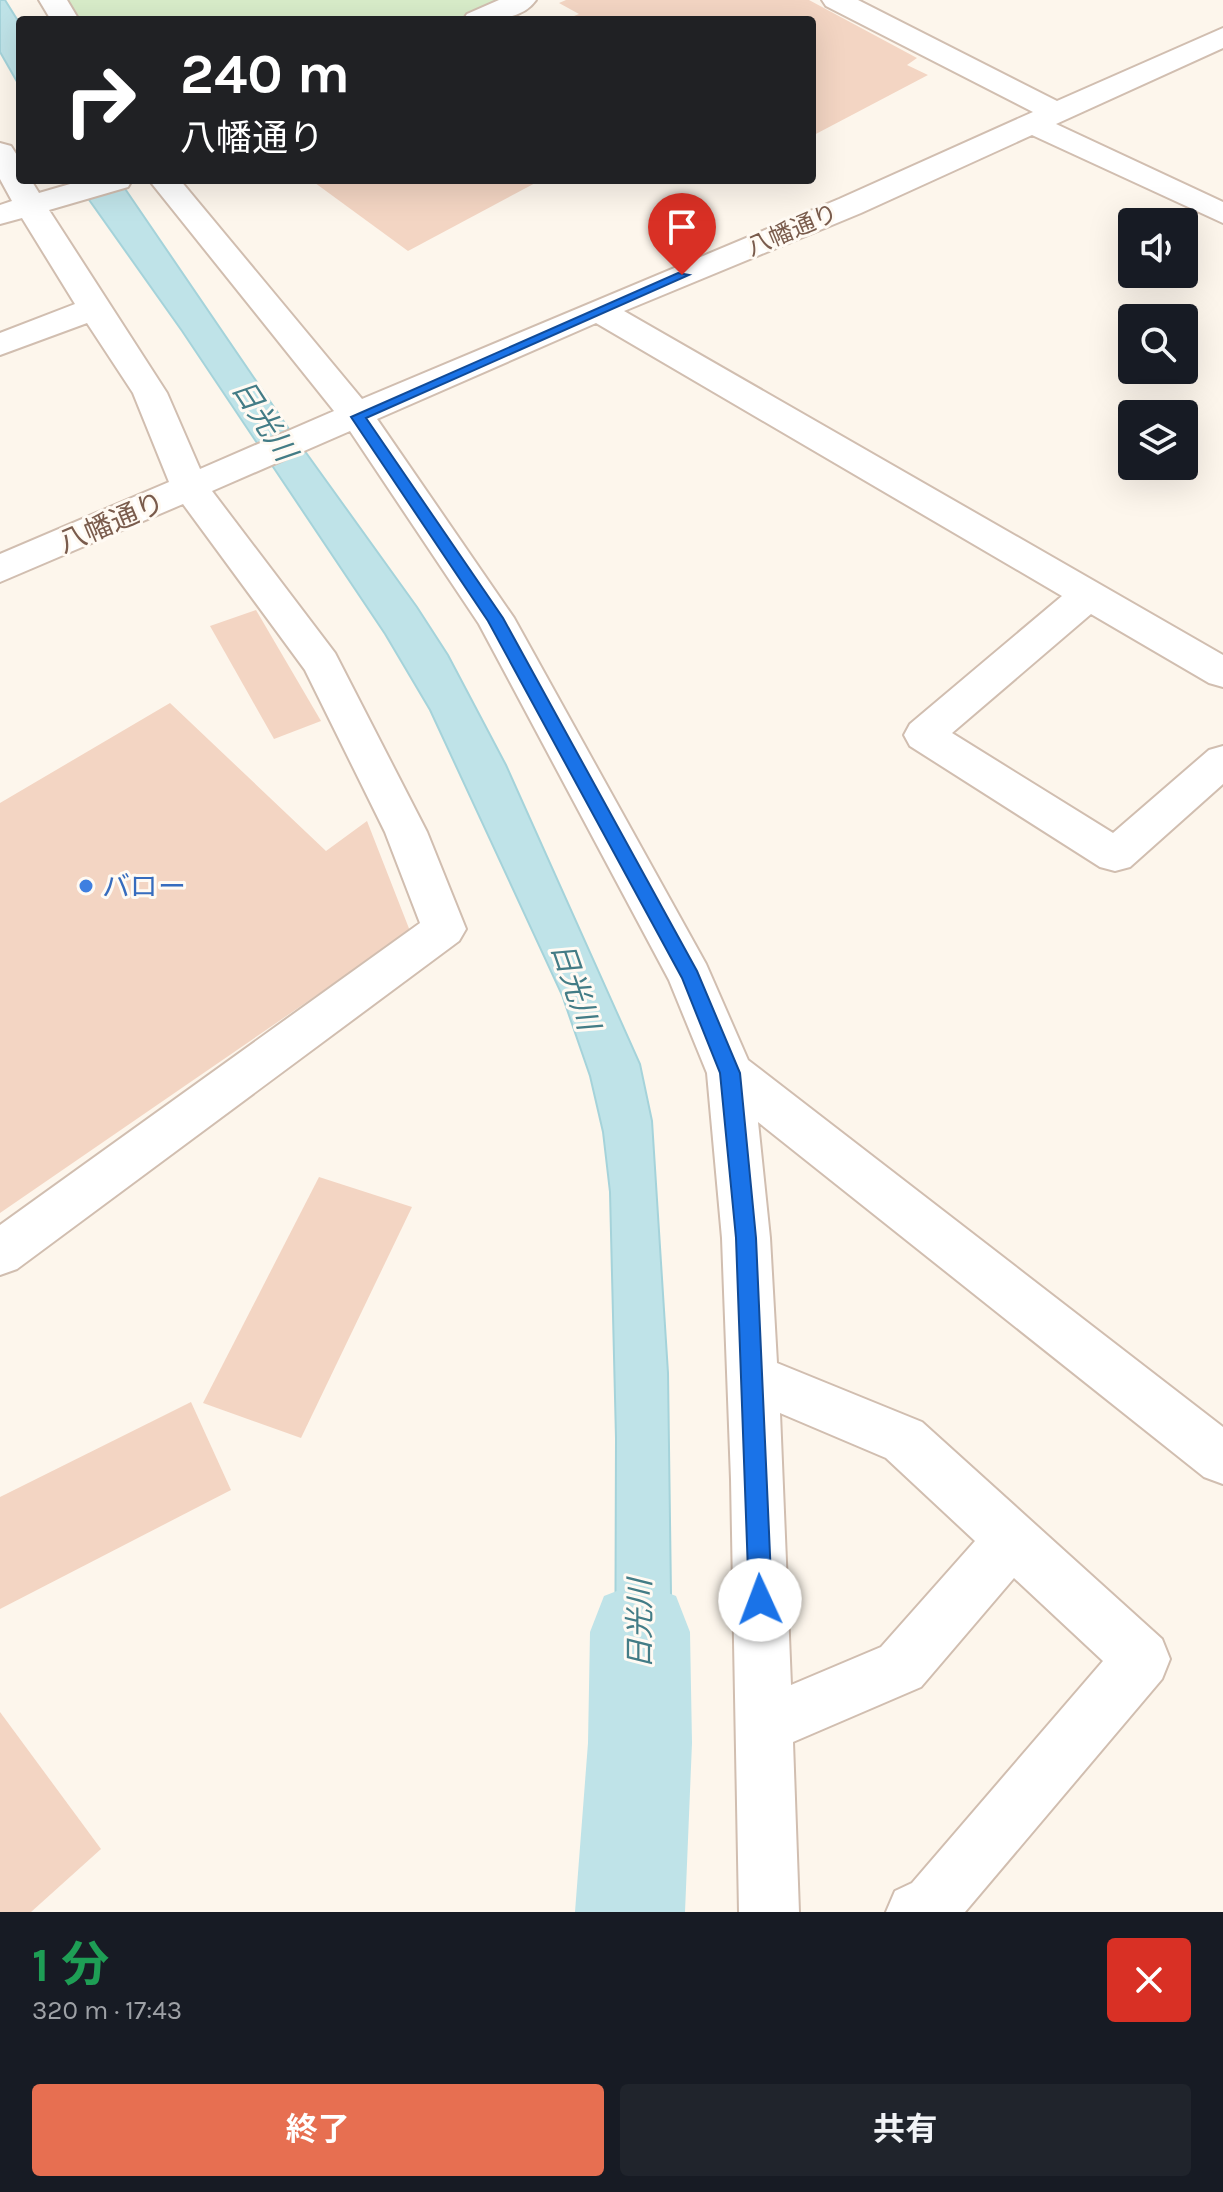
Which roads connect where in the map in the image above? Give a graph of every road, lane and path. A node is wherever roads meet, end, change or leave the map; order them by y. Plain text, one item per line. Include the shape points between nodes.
1 (522, 0) edge
2 (836, 0) edge
3 (486, 16) edge
4 (1223, 37) edge
5 (1045, 119) junction
6 (0, 152) edge
7 (103, 184) edge
8 (167, 184) edge
9 (27, 206) edge
10 (1223, 214) edge
11 (93, 309) junction
12 (598, 310) junction
13 (0, 345) edge
14 (358, 417) junction
15 (206, 481) junction
16 (0, 569) edge
17 (1088, 595) junction
18 (1223, 673) edge
19 (1223, 761) edge
20 (730, 1073) junction
21 (0, 1253) edge
22 (752, 1377) junction
23 (1223, 1459) edge
24 (1012, 1540) junction
25 (764, 1721) junction
26 (769, 1912) edge
27 (916, 1912) edge

1 - 3 street
2 - 5 street
4 - 5 street, 八幡通り
5 - 10 street
5 - 12 street, 八幡通り
6 - 9 street
7 - 9 street
8 - 14 street
9 - 11 street
11 - 13 street
11 - 15 street
12 - 14 street, 八幡通り
12 - 17 street
14 - 15 street, 八幡通り
14 - 20 street via 495,618 690,977
15 - 16 street, 八幡通り
15 - 21 street via 321,663 406,832 444,929
17 - 18 street
17 - 19 street via 924,735 1115,855
20 - 22 street via 746,1238
20 - 23 street
22 - 24 street via 904,1440
22 - 25 street
24 - 25 street via 901,1667 805,1710
24 - 27 street via 1142,1659 933,1904
25 - 26 street

